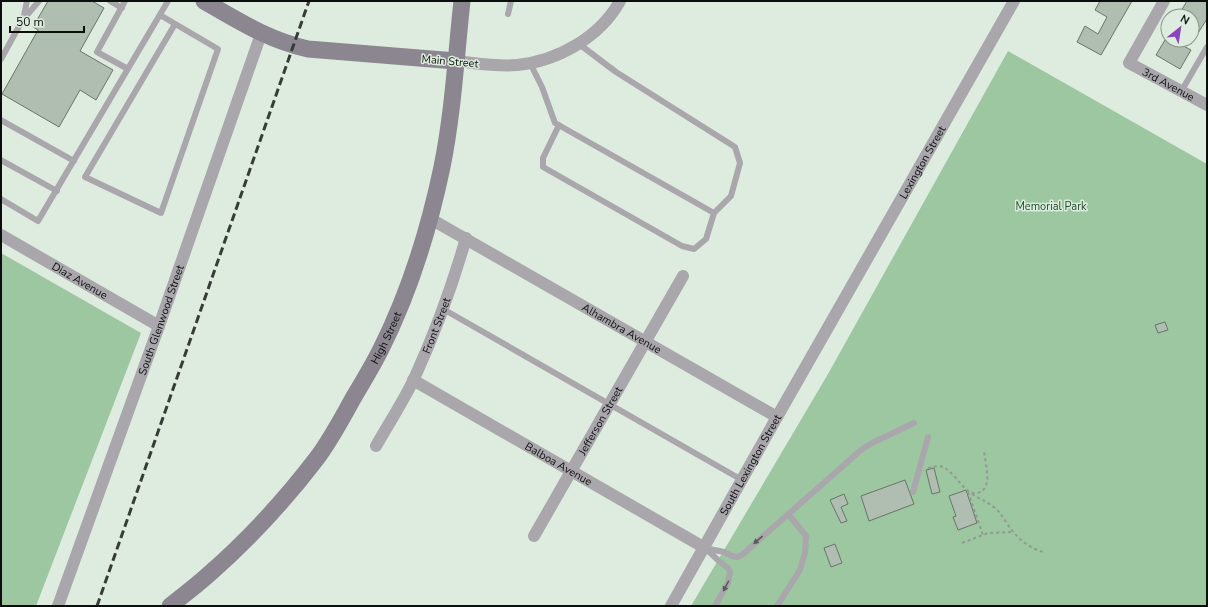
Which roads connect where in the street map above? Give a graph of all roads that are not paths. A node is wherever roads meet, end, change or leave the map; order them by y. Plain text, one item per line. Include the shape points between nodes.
1 (27, 1) edge
2 (39, 1) edge
3 (110, 1) edge
4 (125, 1) edge
5 (168, 1) edge
6 (204, 1) edge
7 (462, 1) edge
8 (511, 1) edge
9 (620, 1) edge
10 (1014, 1) edge
11 (1164, 1) edge
12 (122, 8) junction
13 (508, 14) dead end
14 (160, 15) junction
15 (22, 21) junction
16 (175, 24) junction
17 (261, 34) junction
18 (579, 44) junction
19 (1207, 47) edge
20 (1, 59) edge
21 (456, 61) junction
22 (530, 63) junction
23 (128, 69) junction
24 (1182, 90) junction
25 (1207, 105) edge
26 (1, 120) edge
27 (559, 125) junction
28 (1, 160) edge
29 (74, 161) junction
30 (56, 191) junction
31 (1, 199) edge
32 (714, 213) junction
33 (430, 218) junction
34 (1, 235) edge
35 (466, 238) junction
36 (682, 276) dead end
37 (443, 309) junction
38 (830, 323) joint
39 (159, 326) junction
40 (645, 341) junction
41 (413, 380) junction
42 (610, 404) junction
43 (777, 417) junction
44 (914, 423) dead end
45 (928, 436) dead end
46 (376, 446) dead end
47 (571, 471) junction
48 (742, 480) junction
49 (912, 492) dead end
50 (788, 514) junction
51 (534, 536) dead end
52 (705, 548) junction
53 (58, 606) edge
54 (170, 606) edge
55 (672, 606) edge
56 (715, 606) edge
57 (777, 606) edge

1 - 15 lane
2 - 15 lane
3 - 12 lane
4 - 12 lane
5 - 14 lane
6 - 17 main road, Main Street
7 - 21 main road, High Street
8 - 13 lane
9 - 18 street, Main Street via 607,19
10 - 38 street, Lexington Street
11 - 24 street, 3rd Avenue via 1129,63
12 - 23 lane via 97,52
14 - 16 lane
14 - 23 lane
15 - 20 lane
16 - 16 lane via 218,49 161,213 85,176
17 - 21 main road, Main Street via 308,49
17 - 39 street, South Glenwood Street
18 - 22 street, Main Street
18 - 32 lane via 616,72 735,147 740,163 731,196
19 - 24 lane
21 - 22 street, Main Street via 505,66
21 - 33 main road, High Street via 451,116
22 - 27 lane via 555,123
23 - 29 lane
24 - 25 street, 3rd Avenue
26 - 29 lane
27 - 32 lane
27 - 32 lane via 543,158 543,167 682,246 694,249 706,239
28 - 30 lane
29 - 30 lane
30 - 31 lane via 38,221
33 - 35 street
33 - 54 main road, High Street via 400,306 381,349 318,456 253,533
34 - 39 street, Diaz Avenue
35 - 37 street, Front Street
35 - 40 street, Alhambra Avenue
36 - 40 street, Jefferson Street
37 - 41 street, Front Street
37 - 42 lane
38 - 43 street, South Lexington Street
39 - 53 street, South Glenwood Street
40 - 42 street, Jefferson Street
40 - 43 street, Alhambra Avenue
41 - 46 street, Front Street
41 - 47 street, Balboa Avenue
42 - 47 street, Jefferson Street
42 - 48 lane
43 - 48 street, South Lexington Street
44 - 50 lane via 861,450
45 - 49 lane
47 - 51 street, Jefferson Street
47 - 52 street, Balboa Avenue
48 - 52 street, South Lexington Street
50 -> 52 lane via 742,555 737,557
50 - 57 lane via 806,536 805,553 800,570
52 - 55 street, South Lexington Street
52 -> 56 lane via 730,572 728,583

